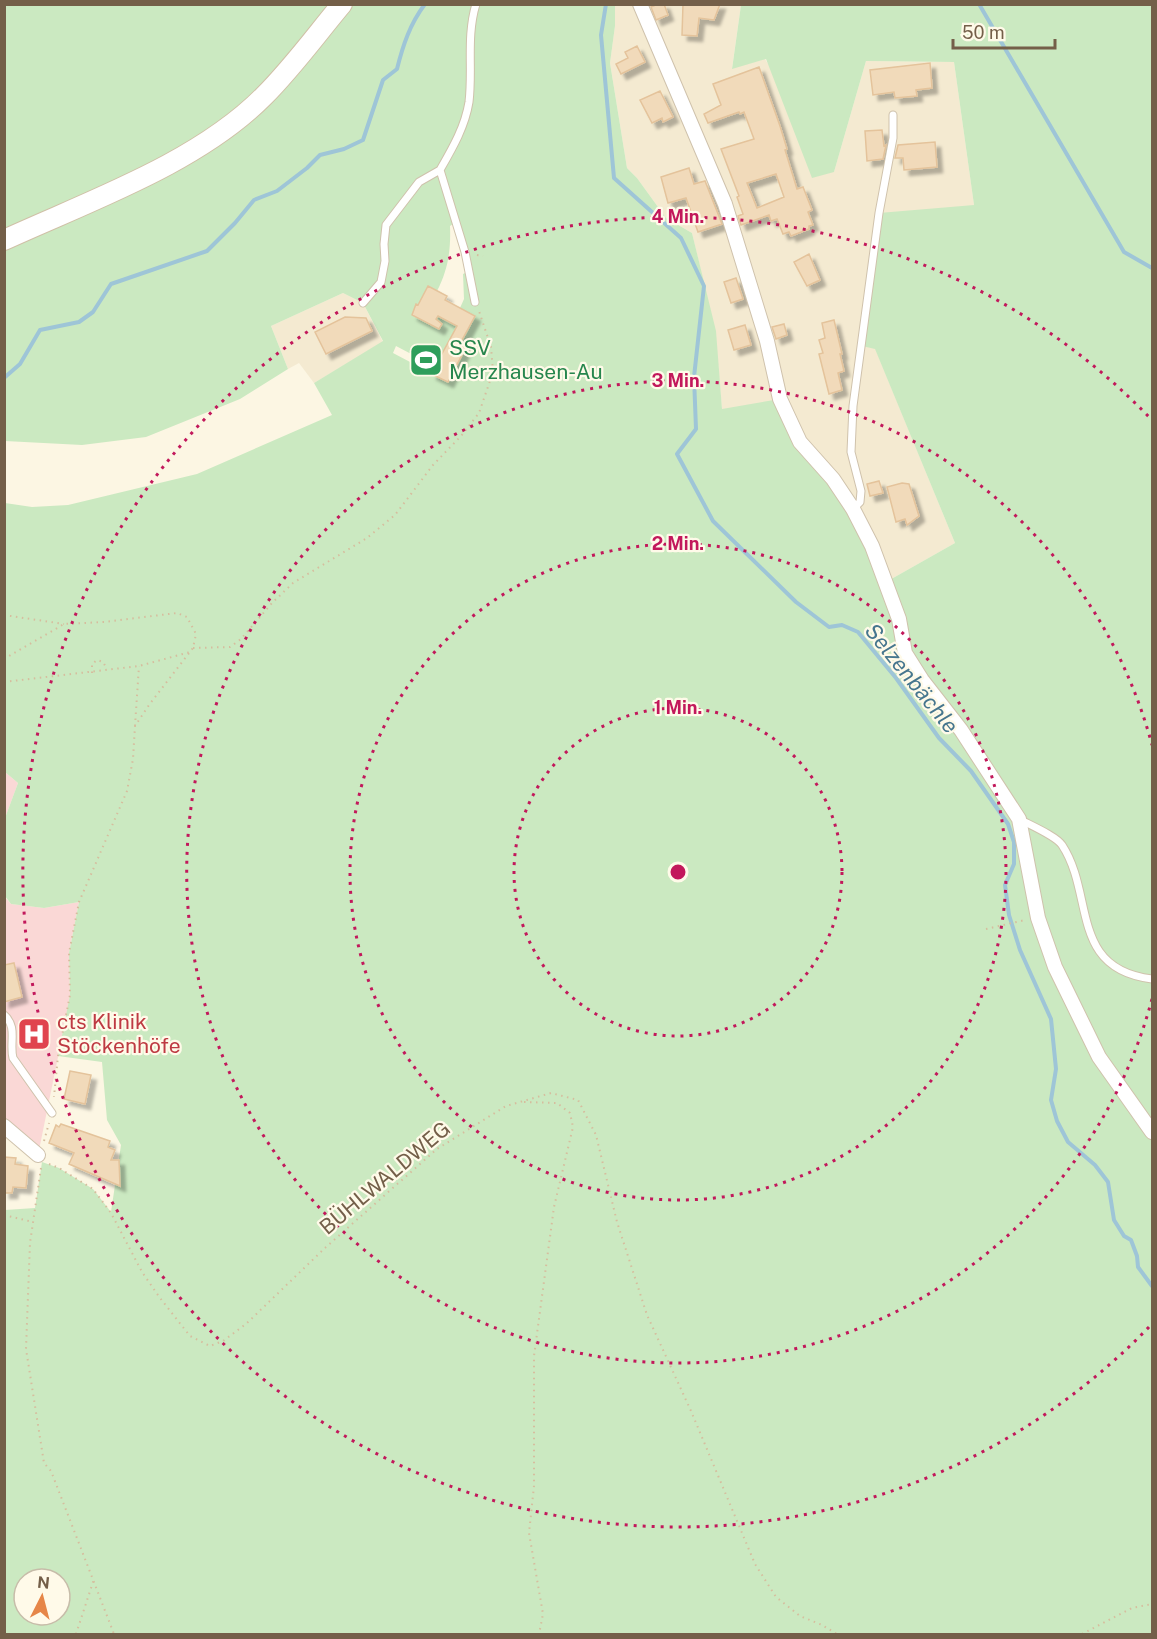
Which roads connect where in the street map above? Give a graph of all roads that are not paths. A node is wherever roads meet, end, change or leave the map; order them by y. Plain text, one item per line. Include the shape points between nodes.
1 (342, 4) edge
2 (476, 4) edge
3 (640, 4) edge
4 (893, 115) dead end
5 (440, 171) junction
6 (4, 240) edge
7 (475, 302) road end
8 (363, 303) dead end
9 (853, 509) junction
10 (1019, 819) junction
11 (1152, 979) edge
12 (4, 1015) edge
13 (52, 1113) road end
14 (4, 1126) edge
15 (1152, 1132) edge
16 (41, 1155) road end

1 - 6 main road via 263,97 233,122 189,152 135,181
2 - 5 lane via 470,29 469,101
3 - 9 street via 725,204 767,340 780,399 800,442
4 - 9 lane via 893,138 853,406 851,452 861,491 860,502
5 - 7 lane via 465,252
5 - 8 lane via 419,182 386,225 381,282
9 - 10 street via 886,582 905,653
10 - 11 lane via 1061,843 1074,867 1087,925 1106,960 1137,977
10 - 15 street via 1038,918 1056,967 1099,1057
12 - 13 lane via 12,1024 13,1058
14 - 16 street

